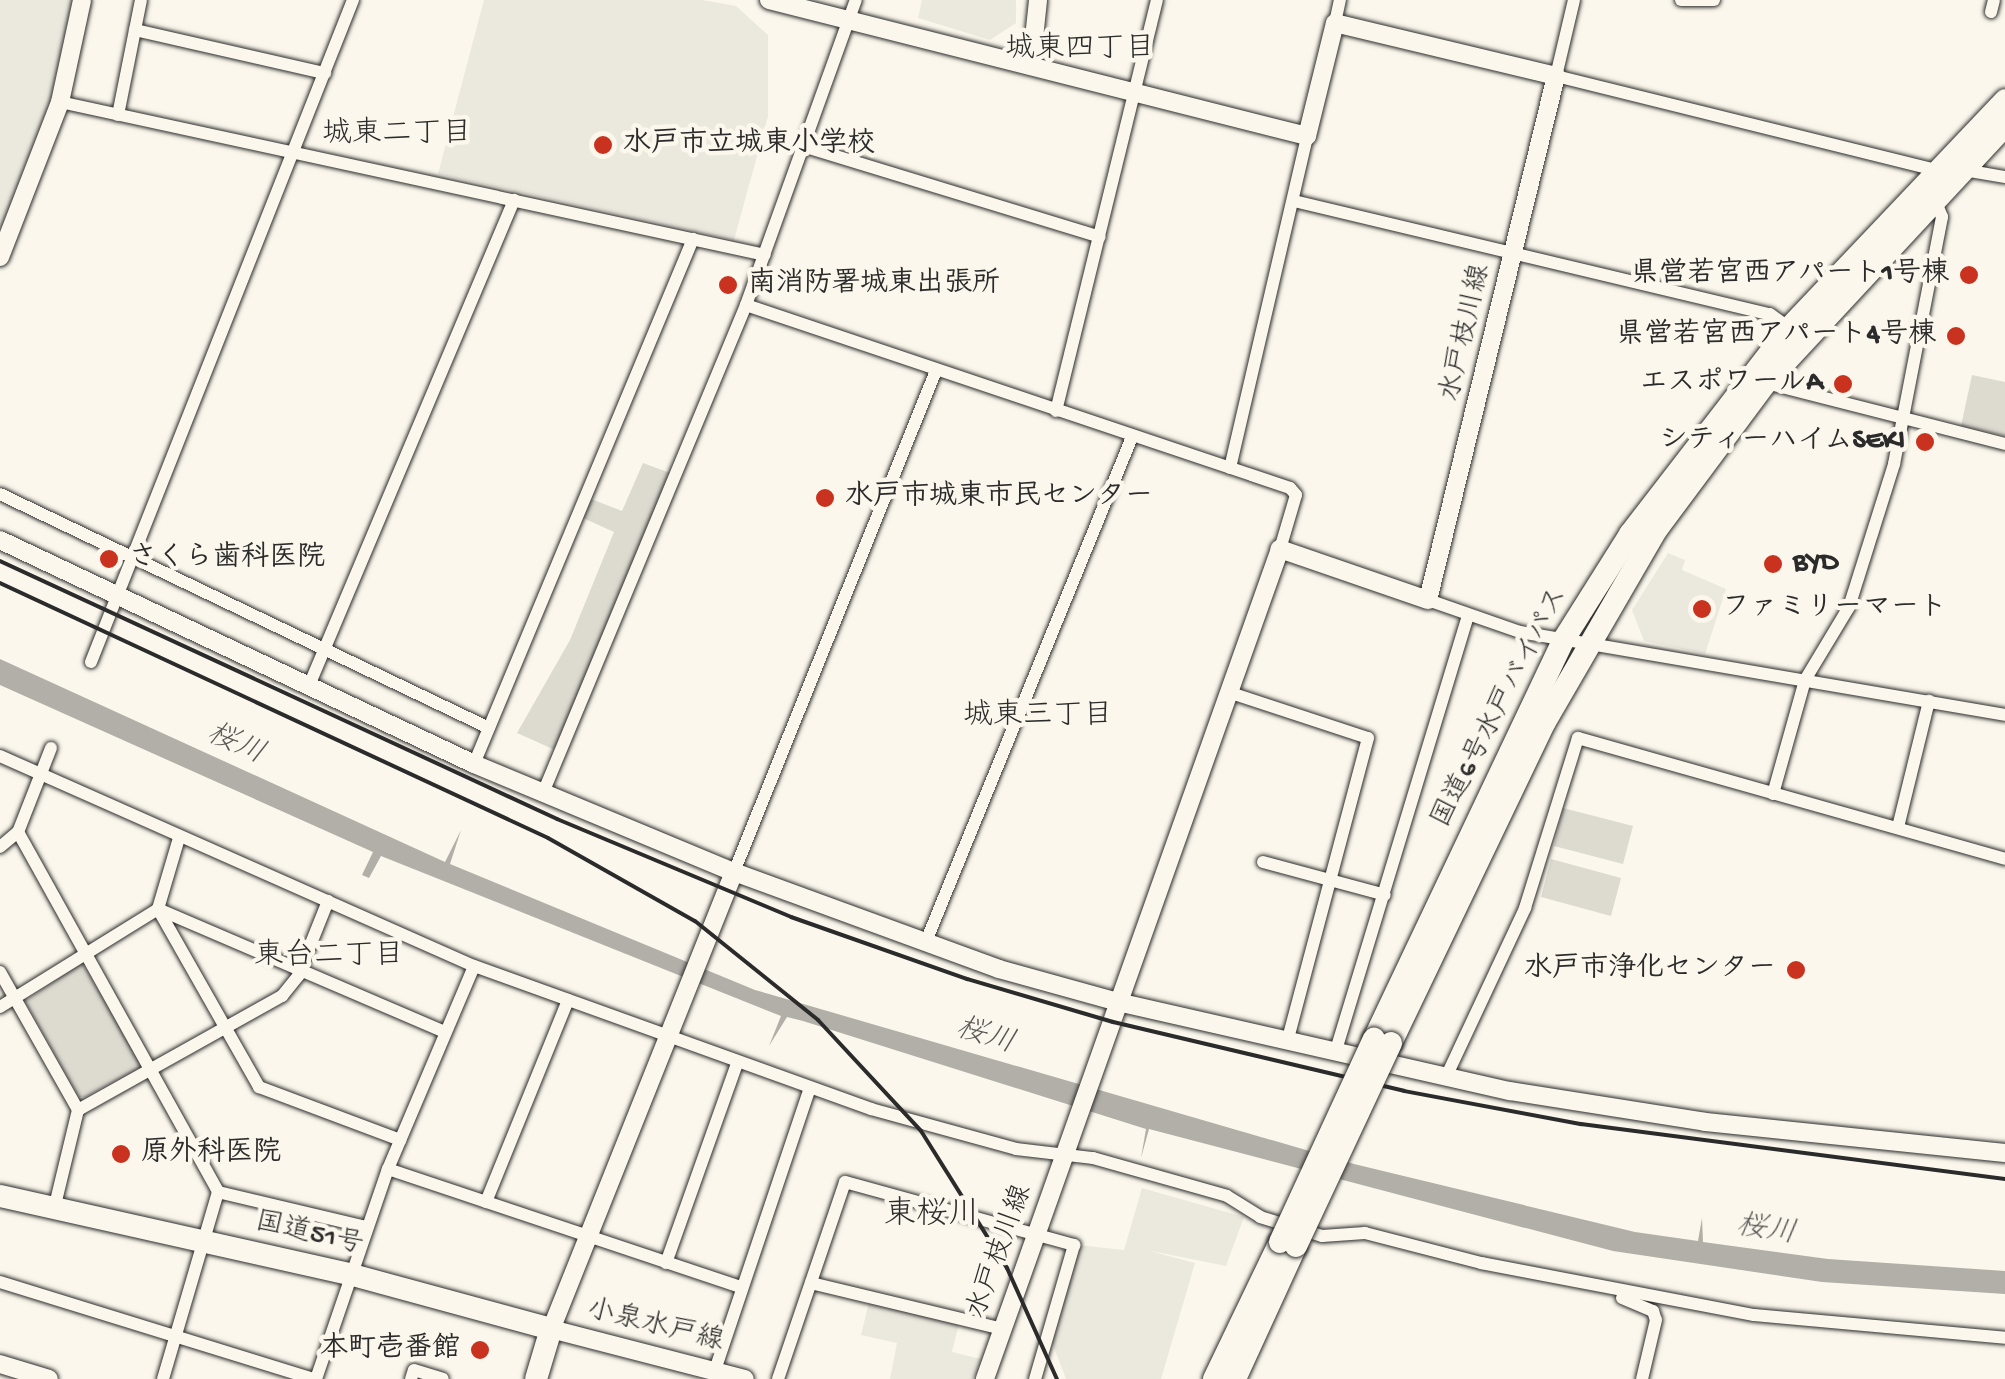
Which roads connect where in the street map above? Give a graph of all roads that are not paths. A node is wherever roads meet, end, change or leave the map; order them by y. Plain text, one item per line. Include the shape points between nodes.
1 (82, 0) edge
2 (141, 0) edge
3 (354, 0) edge
4 (768, 0) edge
5 (1038, 0) edge
6 (1158, 0) edge
7 (1340, 0) edge
8 (1574, 0) edge
9 (1681, 0) edge
10 (1714, 0) edge
11 (851, 8) edge
12 (1335, 23) junction
13 (135, 30) junction
14 (1031, 66) junction
15 (325, 73) junction
16 (1556, 76) junction
17 (1135, 95) junction
18 (2005, 100) edge
19 (60, 102) junction
20 (118, 115) junction
21 (2005, 126) edge
22 (1306, 136) junction
23 (806, 147) junction
24 (294, 152) junction
25 (1952, 173) junction
26 (2005, 178) edge
27 (514, 200) junction
28 (1935, 200) junction
29 (1294, 202) junction
30 (1100, 237) junction
31 (693, 239) junction
32 (1514, 254) junction
33 (765, 255) junction
34 (0, 257) edge
35 (746, 305) junction
36 (1789, 328) junction
37 (936, 373) junction
38 (1766, 383) junction
39 (1056, 411) junction
40 (1902, 420) junction
41 (1132, 437) junction
42 (2005, 444) edge
43 (1230, 468) junction
44 (0, 494) edge
45 (0, 540) edge
46 (1280, 548) junction
47 (134, 557) junction
48 (118, 597) junction
49 (1428, 600) junction
50 (1468, 615) junction
51 (1564, 639) junction
52 (1590, 640) junction
53 (326, 649) junction
54 (91, 662) dead end
55 (1805, 680) junction
56 (308, 688) junction
57 (1231, 693) junction
58 (1929, 701) junction
59 (2005, 716) edge
60 (489, 728) junction
61 (52, 748) dead end
62 (0, 756) edge
63 (474, 764) junction
64 (40, 775) junction
65 (543, 793) junction
66 (1773, 794) junction
67 (1899, 822) dead end
68 (18, 832) junction
69 (179, 838) junction
70 (0, 848) edge
71 (2005, 860) edge
72 (1264, 862) dead end
73 (734, 872) junction
74 (1332, 881) junction
75 (1385, 895) junction
76 (328, 901) junction
77 (158, 909) junction
78 (926, 944) junction
79 (85, 950) junction
80 (474, 966) junction
81 (300, 968) junction
82 (0, 972) edge
83 (13, 997) junction
84 (568, 1000) junction
85 (1122, 1003) junction
86 (0, 1006) edge
87 (669, 1027) junction
88 (226, 1028) junction
89 (444, 1032) junction
90 (1288, 1038) junction
91 (1382, 1041) junction
92 (1336, 1050) junction
93 (737, 1064) junction
94 (152, 1069) junction
95 (1446, 1077) junction
96 (809, 1090) junction
97 (78, 1110) junction
98 (400, 1140) junction
99 (1066, 1149) junction
100 (2005, 1153) edge
101 (388, 1169) junction
102 (218, 1192) junction
103 (0, 1196) edge
104 (486, 1202) junction
105 (54, 1209) junction
106 (366, 1227) junction
107 (1036, 1234) junction
108 (585, 1237) junction
109 (207, 1242) junction
110 (1289, 1244) junction
111 (666, 1263) junction
112 (349, 1274) junction
113 (0, 1282) edge
114 (811, 1283) junction
115 (741, 1286) junction
116 (1607, 1289) junction
117 (551, 1329) junction
118 (1002, 1329) junction
119 (178, 1336) junction
120 (2005, 1338) edge
121 (0, 1364) edge
122 (715, 1370) junction
123 (49, 1379) edge
124 (164, 1379) edge
125 (315, 1379) edge
126 (412, 1379) edge
127 (443, 1379) edge
128 (536, 1379) edge
129 (745, 1379) edge
130 (778, 1379) edge
131 (985, 1379) edge
132 (1035, 1379) edge
133 (1214, 1379) edge
134 (1236, 1379) edge
135 (1642, 1379) edge

1 - 19 street
2 - 13 street
3 - 15 street
4 - 11 street
5 - 14 street
6 - 17 street
7 - 12 street
8 - 16 street
9 - 10 street
11 - 14 street
11 - 23 street
12 - 16 street
12 - 22 street
13 - 15 street
13 - 20 street
14 - 17 street
15 - 24 street
16 - 25 street
16 - 32 street, 水戸枝川線
17 - 22 street
17 - 30 street
18 - 25 highway, 国道6号水戸バイパス
19 - 20 street
19 - 34 street
20 - 24 street
21 - 25 highway, 国道6号水戸バイパス
22 - 29 street
23 - 30 street
23 - 33 street
24 - 27 street
24 - 47 street
25 - 26 street
25 - 28 highway, 国道6号水戸バイパス
25 - 36 highway, 国道6号水戸バイパス
27 - 31 street
27 - 53 street
28 - 38 highway, 国道6号水戸バイパス
28 - 40 street via 1942,217
29 - 32 street
29 - 43 street
30 - 39 street
31 - 33 street
31 - 60 street
32 - 36 street via 1770,314
32 - 49 street, 水戸枝川線
33 - 35 street
35 - 37 street
35 - 65 street
36 - 51 highway, 国道6号水戸バイパス via 1664,485
37 - 39 street
37 - 73 street
38 - 40 street
38 - 52 highway, 国道6号水戸バイパス via 1672,506
39 - 41 street
40 - 42 street
40 - 55 street via 1863,571
41 - 43 street
41 - 78 street
43 - 46 street via 1296,495
44 - 47 street
45 - 48 street
46 - 49 street
46 - 57 street
47 - 48 street
47 - 53 street
48 - 54 street
48 - 56 street
49 - 50 street
50 - 51 street
50 - 75 street
51 - 52 street
51 - 91 highway, 国道6号水戸バイパス
52 - 55 street
52 - 91 highway, 国道6号水戸バイパス
53 - 56 street
53 - 60 street
55 - 58 street
55 - 66 street
56 - 63 street
57 - 74 street via 1368,738
57 - 85 street
58 - 59 street
58 - 67 street
60 - 63 street
61 - 64 street
62 - 64 street
63 - 65 street
64 - 68 street
64 - 69 street
65 - 73 street
66 - 71 street
66 - 95 street via 1578,738 1525,908
68 - 70 street
68 - 79 street
69 - 76 street
69 - 77 street
72 - 74 street
73 - 78 street
73 - 87 street
74 - 75 street
74 - 90 street
75 - 92 street
76 - 80 street
76 - 81 street
77 - 79 street
77 - 81 street
77 - 88 street
78 - 85 street
79 - 83 street
79 - 94 street
80 - 84 street
80 - 89 street
81 - 88 street via 282,996
81 - 89 street
82 - 83 street
83 - 86 street
83 - 97 street
84 - 87 street
84 - 104 street
85 - 90 street
85 - 99 street, 水戸枝川線
87 - 93 street
87 - 108 street
88 - 94 street
88 - 98 street via 259,1087
89 - 98 street
90 - 92 street
91 - 110 highway, 国道6号水戸バイパス, bridge
92 - 95 street
93 - 96 street
93 - 111 street
94 - 97 street
94 - 102 street
95 - 100 street via 1705,1122
96 - 99 street via 1016,1148
96 - 115 street
97 - 105 street
98 - 101 street
99 - 107 street, 水戸枝川線
99 - 116 street via 1227,1196 1260,1217 1322,1236 1365,1234
101 - 104 street
101 - 106 street
102 - 106 street
102 - 109 street
103 - 105 highway, 国道51号
104 - 108 street
105 - 109 highway, 国道51号
106 - 112 street
107 - 114 street via 845,1182
107 - 118 street, 水戸枝川線
107 - 132 street via 1074,1245
108 - 111 street
108 - 117 street
109 - 112 highway, 国道51号
109 - 119 street
110 - 133 highway, 国道6号水戸バイパス
110 - 134 highway, 国道6号水戸バイパス
111 - 115 street
112 - 117 highway, 国道51号
112 - 125 street
113 - 119 street
114 - 118 street
114 - 130 street
115 - 122 street
116 - 120 street via 1754,1315
116 - 135 street via 1654,1311
117 - 122 street, 小泉水戸線
117 - 128 highway
118 - 131 street, 水戸枝川線
119 - 124 street
119 - 125 street
121 - 123 street
122 - 129 street, 小泉水戸線
126 - 127 street via 414,1370

